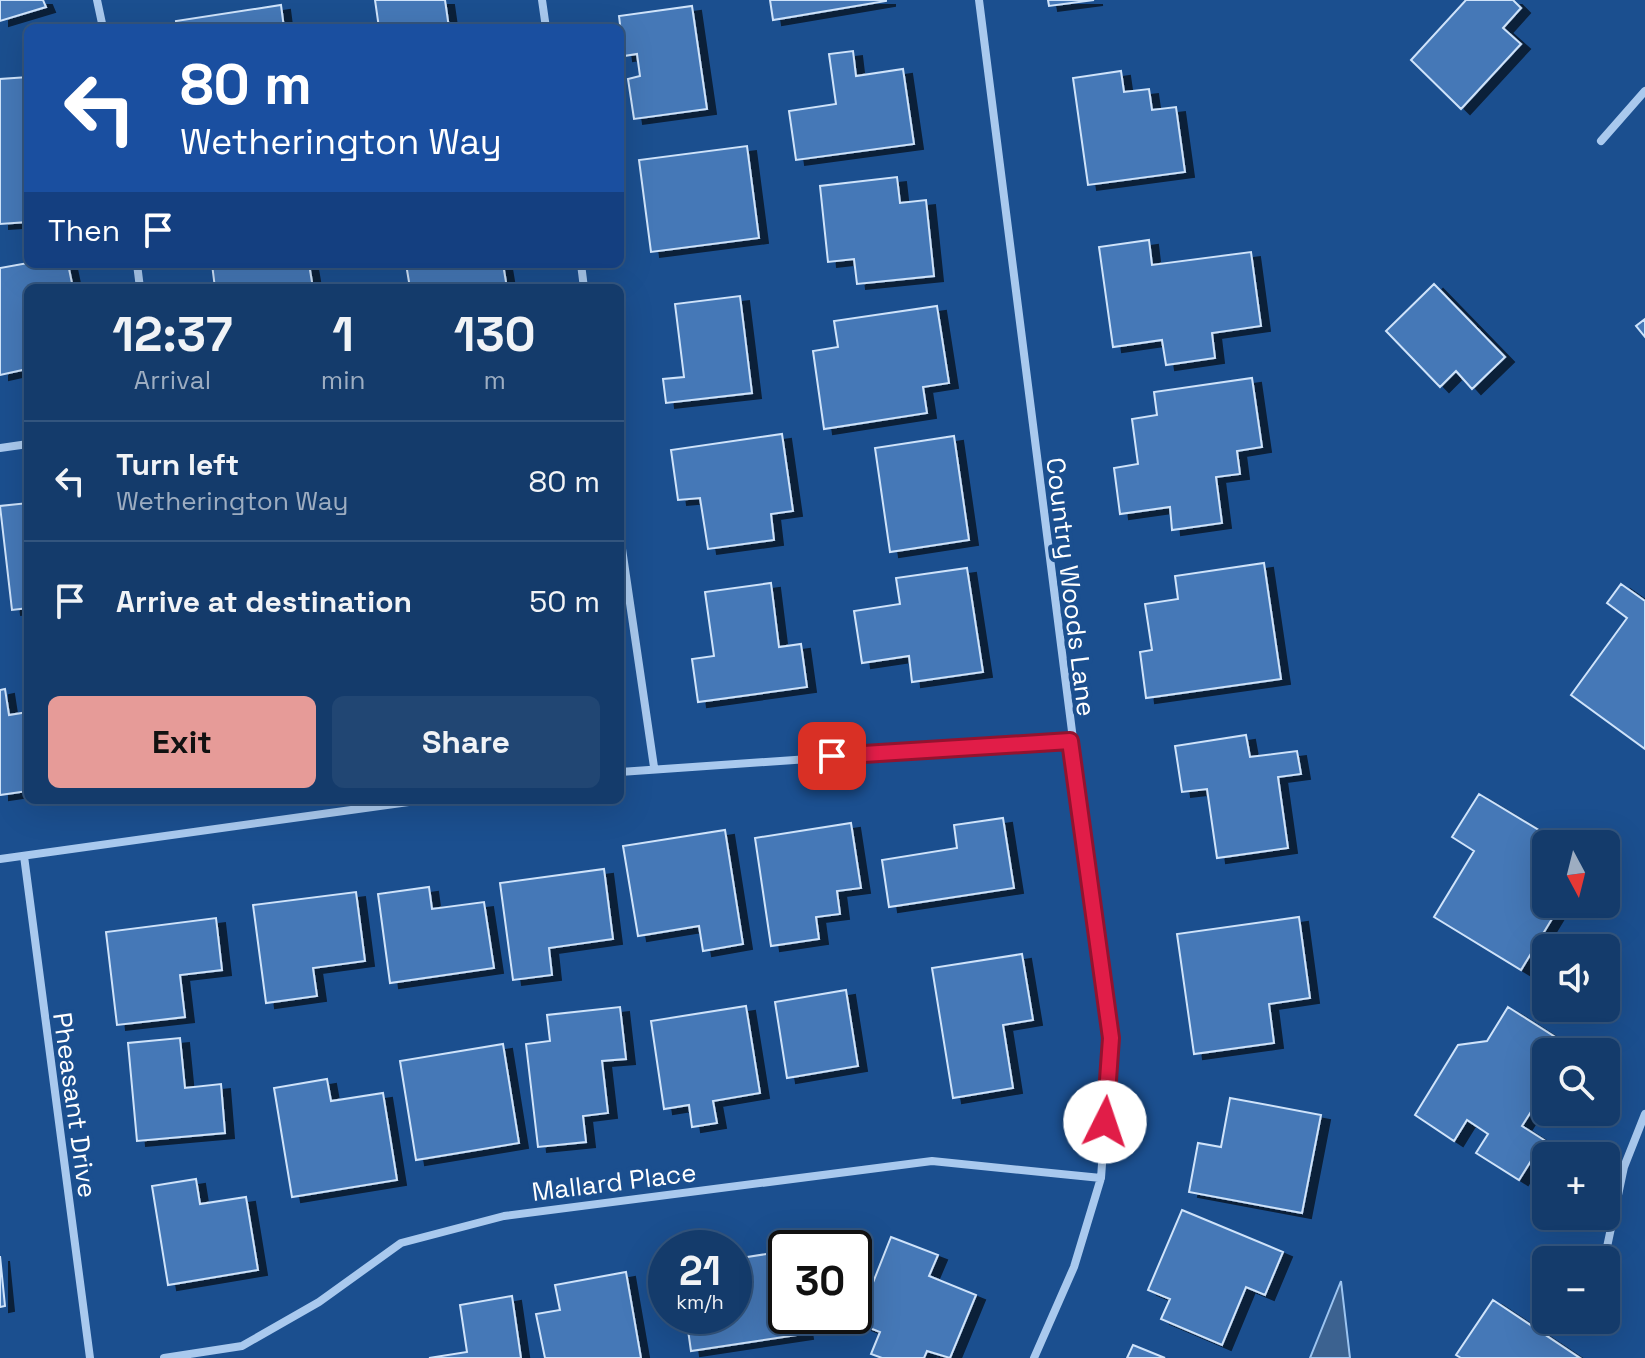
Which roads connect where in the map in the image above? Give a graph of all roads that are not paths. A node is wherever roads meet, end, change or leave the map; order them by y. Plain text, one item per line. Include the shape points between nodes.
1 (97, 0) edge
2 (542, 0) edge
3 (979, 0) edge
4 (102, 24) edge
5 (545, 24) edge
6 (1645, 91) edge
7 (1601, 141) dead end
8 (24, 445) edge
9 (0, 448) edge
10 (624, 562) edge
11 (1070, 741) junction
12 (654, 767) junction
13 (624, 771) edge
14 (394, 804) edge
15 (24, 856) junction
16 (0, 859) edge
17 (1645, 1114) edge
18 (1101, 1178) junction
19 (1607, 1246) edge
20 (90, 1358) edge
21 (164, 1358) edge
22 (1034, 1358) edge

1 - 4 street
2 - 5 street
3 - 11 street, Country Woods Lane
6 - 7 street
8 - 9 street
10 - 12 street
11 - 12 street
11 - 18 street, Country Woods Lane via 1111,1038
12 - 13 street
14 - 15 street
15 - 16 street
15 - 20 street, Pheasant Drive
17 - 19 street via 1624,1167
18 - 21 street, Mallard Place via 932,1161 504,1216 401,1243 319,1302 242,1346
18 - 22 street, Country Woods Lane via 1074,1267

